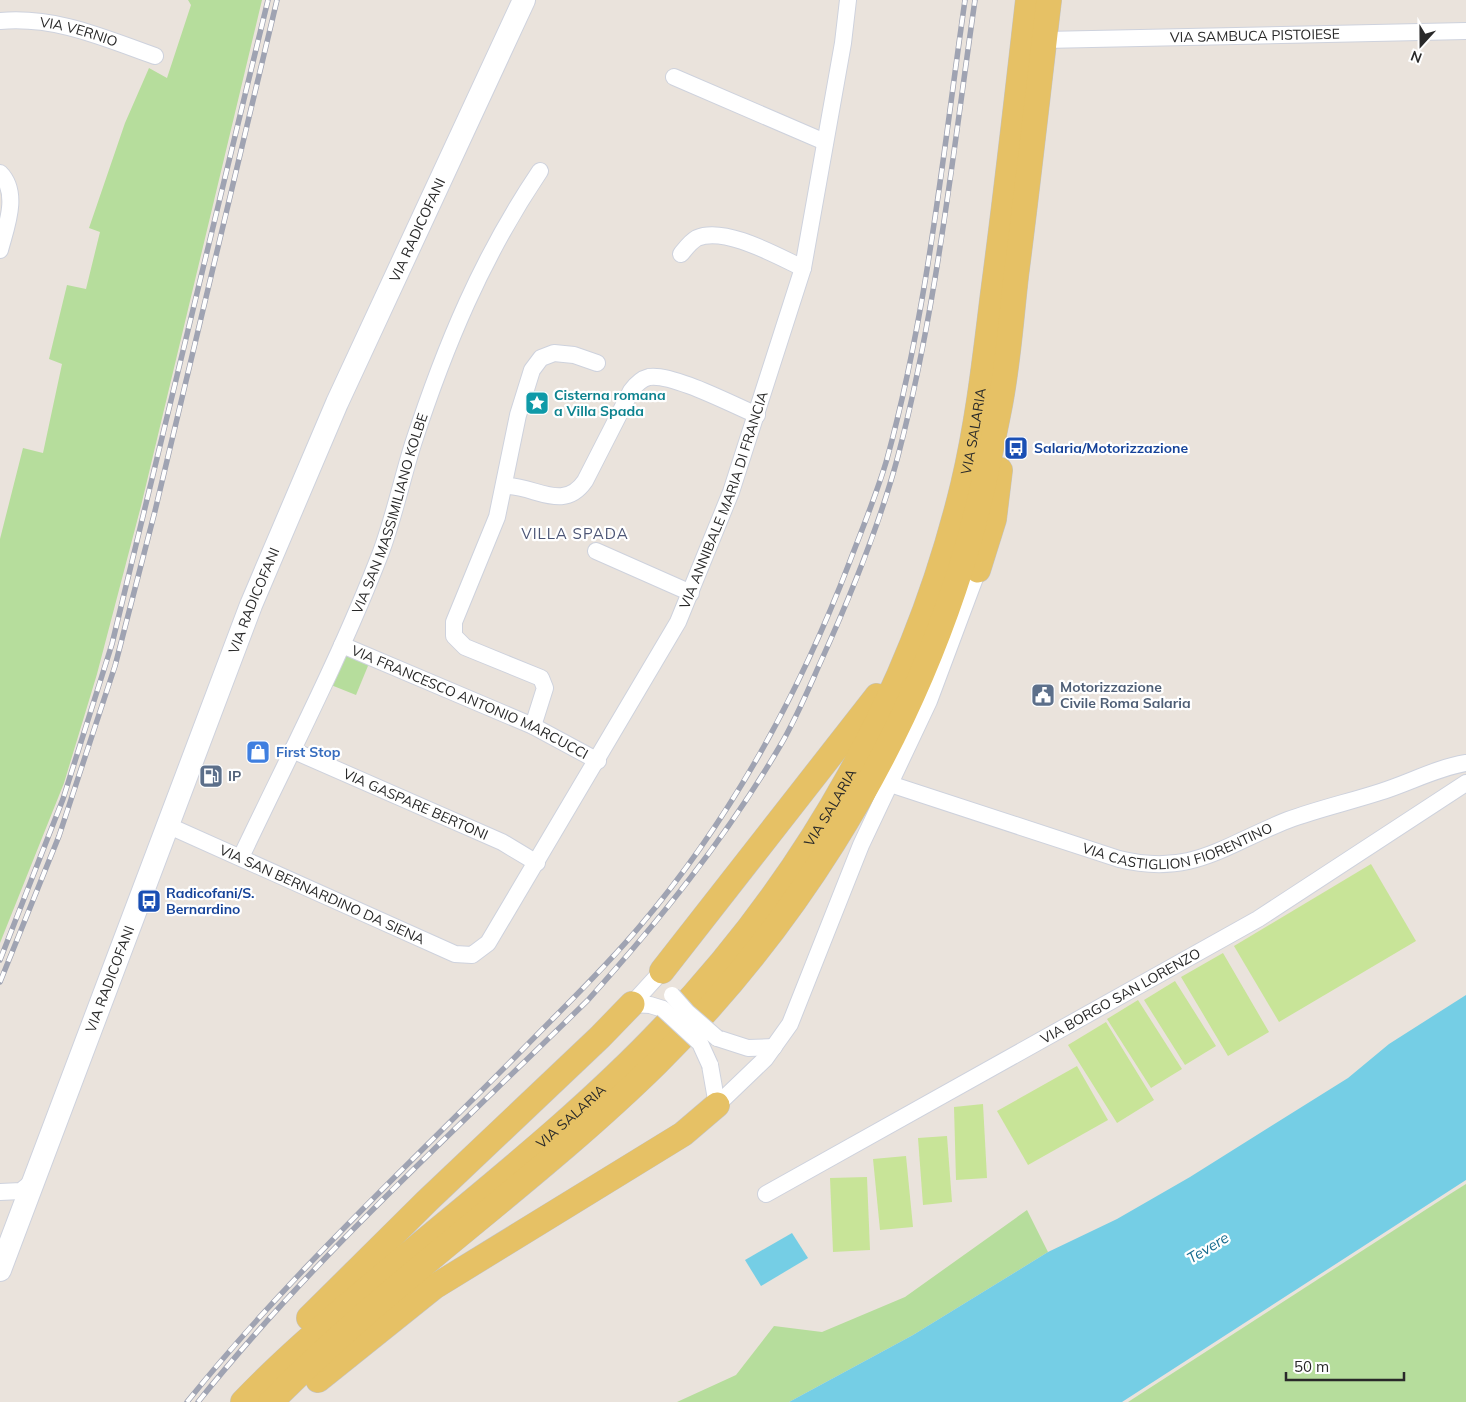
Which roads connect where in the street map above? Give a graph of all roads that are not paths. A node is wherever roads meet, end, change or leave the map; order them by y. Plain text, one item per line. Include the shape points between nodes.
1 (524, 0) edge
2 (848, 0) edge
3 (1028, 0) edge
4 (1049, 0) edge
5 (0, 21) edge
6 (1466, 31) edge
7 (1044, 40) junction
8 (155, 56) dead end
9 (674, 77) dead end
10 (825, 142) junction
11 (540, 171) dead end
12 (0, 174) edge
13 (0, 250) edge
14 (681, 254) dead end
15 (803, 268) junction
16 (597, 363) dead end
17 (1000, 405) junction
18 (757, 415) junction
19 (504, 486) junction
20 (596, 551) dead end
21 (978, 570) joint
22 (692, 593) junction
23 (342, 644) junction
24 (912, 644) junction
25 (533, 726) junction
26 (292, 750) junction
27 (598, 761) junction
28 (1466, 762) edge
29 (1466, 783) edge
30 (890, 784) junction
31 (167, 825) junction
32 (241, 857) junction
33 (537, 864) junction
34 (478, 952) joint
35 (662, 971) junction
36 (667, 1002) junction
37 (632, 1004) junction
38 (774, 1047) junction
39 (717, 1105) junction
40 (32, 1182) junction
41 (0, 1192) edge
42 (766, 1194) dead end
43 (1, 1265) edge
44 (266, 1378) junction
45 (243, 1402) edge
46 (271, 1402) edge
47 (295, 1402) edge

1 - 31 street, VIA RADICOFANI via 333,412 248,614
2 - 10 street, VIA ANNIBALE MARIA DI FRANCIA
3 - 24 main road, VIA SALARIA via 976,419 958,503
4 - 7 main road, VIA SALARIA
5 - 8 street, VIA VERNIO via 34,20 66,25
6 - 7 street, VIA SAMBUCA PISTOIESE
7 - 17 main road, VIA SALARIA
9 - 10 street
10 - 15 street, VIA ANNIBALE MARIA DI FRANCIA
11 - 23 street, VIA SAN MASSIMILIANO KOLBE via 497,239 469,295 414,443 382,549
12 - 13 street via 8,184 10,196 8,223
14 - 15 street via 698,238 720,236
15 - 18 street, VIA ANNIBALE MARIA DI FRANCIA
16 - 19 street via 561,353 548,355 537,362 528,378 518,415
17 - 21 main road via 1001,466 997,503
17 - 46 main road, VIA SALARIA via 968,545 920,680 870,779 819,865 786,912 732,981 658,1062 330,1346
18 - 19 street via 666,378 647,378 631,391 576,493 562,497 523,487
18 - 22 street, VIA ANNIBALE MARIA DI FRANCIA via 732,492
19 - 25 street via 492,532 453,629 458,642 465,647 541,678 545,688
20 - 22 street
21 - 30 street via 929,701
22 - 27 street, VIA ANNIBALE MARIA DI FRANCIA via 670,638
23 - 25 street, VIA FRANCESCO ANTONIO MARCUCCI
23 - 26 street, VIA SAN MASSIMILIANO KOLBE
24 - 35 main road via 862,717
24 - 44 main road, VIA SALARIA via 890,698 827,814 767,905 715,970 664,1027 592,1096
25 - 27 street, VIA FRANCESCO ANTONIO MARCUCCI
26 - 32 street, VIA SAN MASSIMILIANO KOLBE
26 - 33 street, VIA GASPARE BERTONI via 502,842
27 - 33 street, VIA ANNIBALE MARIA DI FRANCIA
28 - 30 street, VIA CASTIGLION FIORENTINO via 1380,792 1315,810 1258,832 1209,856 1170,865 1118,859
29 - 42 street, VIA BORGO SAN LORENZO via 1258,918
30 - 38 street via 861,845 790,1024
31 - 32 street, VIA SAN BERNARDINO DA SIENA
31 - 40 street, VIA RADICOFANI
32 - 34 street, VIA SAN BERNARDINO DA SIENA via 431,944 460,955
33 - 34 street, VIA ANNIBALE MARIA DI FRANCIA via 488,943
35 - 36 street
35 - 37 street
36 - 37 street
36 - 38 street, bridge via 687,1012 717,1038 748,1048
36 - 39 street, bridge via 702,1046 710,1065
37 - 44 main road via 307,1320 287,1341
38 - 39 street
39 - 47 main road via 683,1134 420,1297 341,1359
40 - 41 street via 21,1191
40 - 43 street, VIA RADICOFANI
44 - 45 main road, VIA SALARIA

